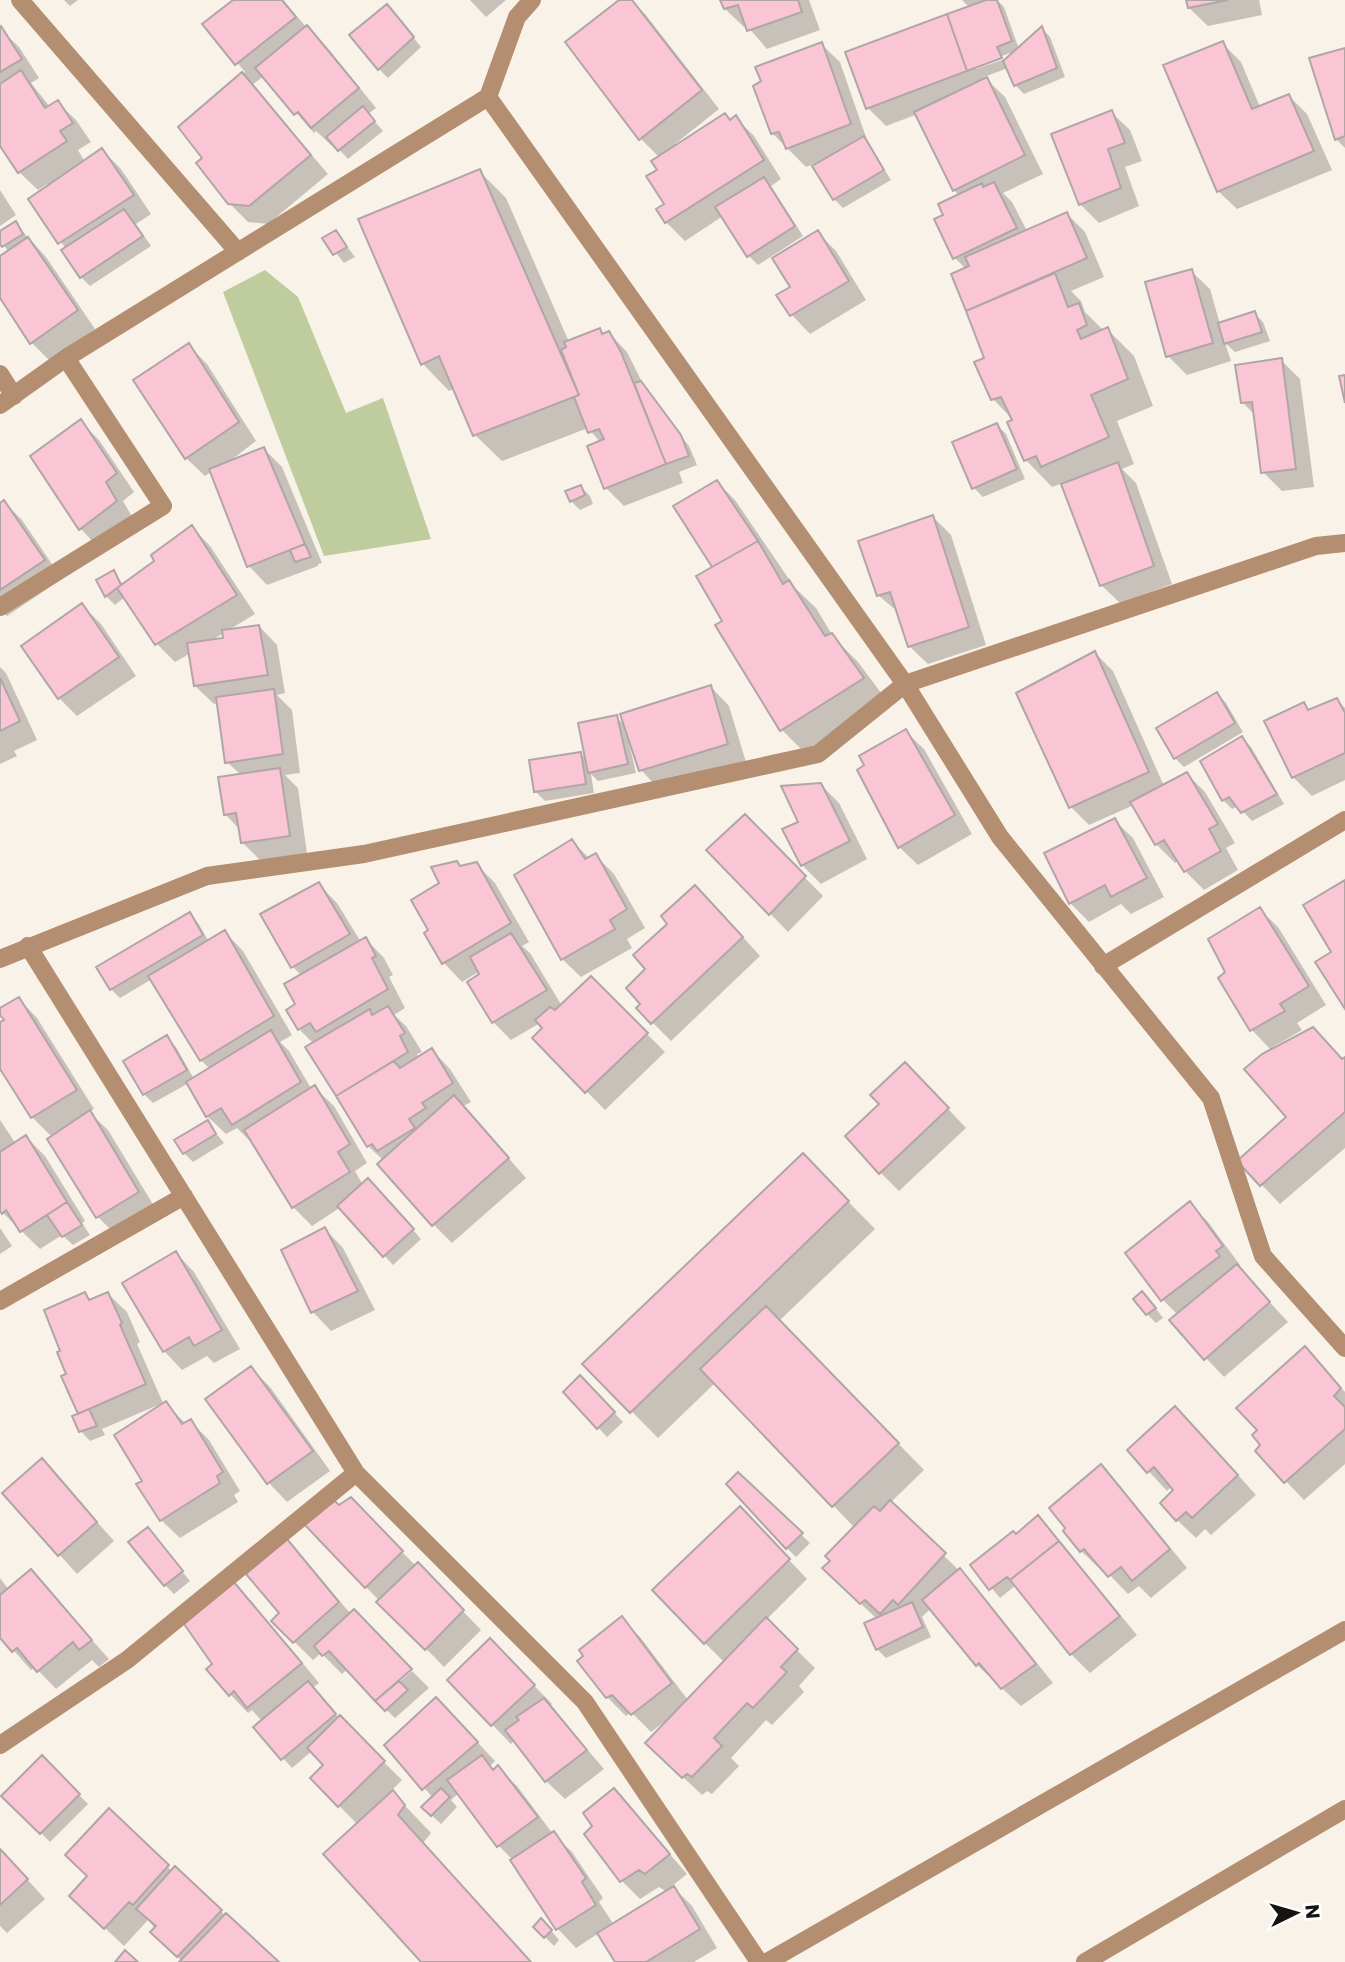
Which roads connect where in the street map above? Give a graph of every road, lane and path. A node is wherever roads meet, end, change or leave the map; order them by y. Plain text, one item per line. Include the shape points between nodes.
1 (20, 0) edge
2 (532, 0) edge
3 (488, 97) junction
4 (238, 252) junction
5 (66, 358) junction
6 (0, 374) edge
7 (7, 400) edge
8 (1345, 543) edge
9 (0, 607) edge
10 (905, 684) junction
11 (1345, 820) edge
12 (28, 946) junction
13 (0, 959) edge
14 (1103, 966) junction
15 (184, 1196) junction
16 (0, 1301) edge
17 (1345, 1348) edge
18 (356, 1473) junction
19 (1345, 1630) edge
20 (0, 1745) edge
21 (1345, 1809) edge
22 (759, 1962) edge
23 (767, 1962) edge
24 (1085, 1962) edge

1 - 4 street
2 - 3 street via 517,17
3 - 4 street
3 - 10 street
4 - 5 street
5 - 7 street
5 - 9 street via 163,506
6 - 7 street
8 - 10 street via 1316,546
10 - 12 street via 818,754 364,854 207,876
10 - 14 street via 1000,837
11 - 14 street
12 - 13 street
12 - 15 street
14 - 17 street via 1211,1098 1263,1256
15 - 16 street
15 - 18 street
18 - 20 street via 127,1660
18 - 22 street via 585,1702
19 - 23 street
21 - 24 street

